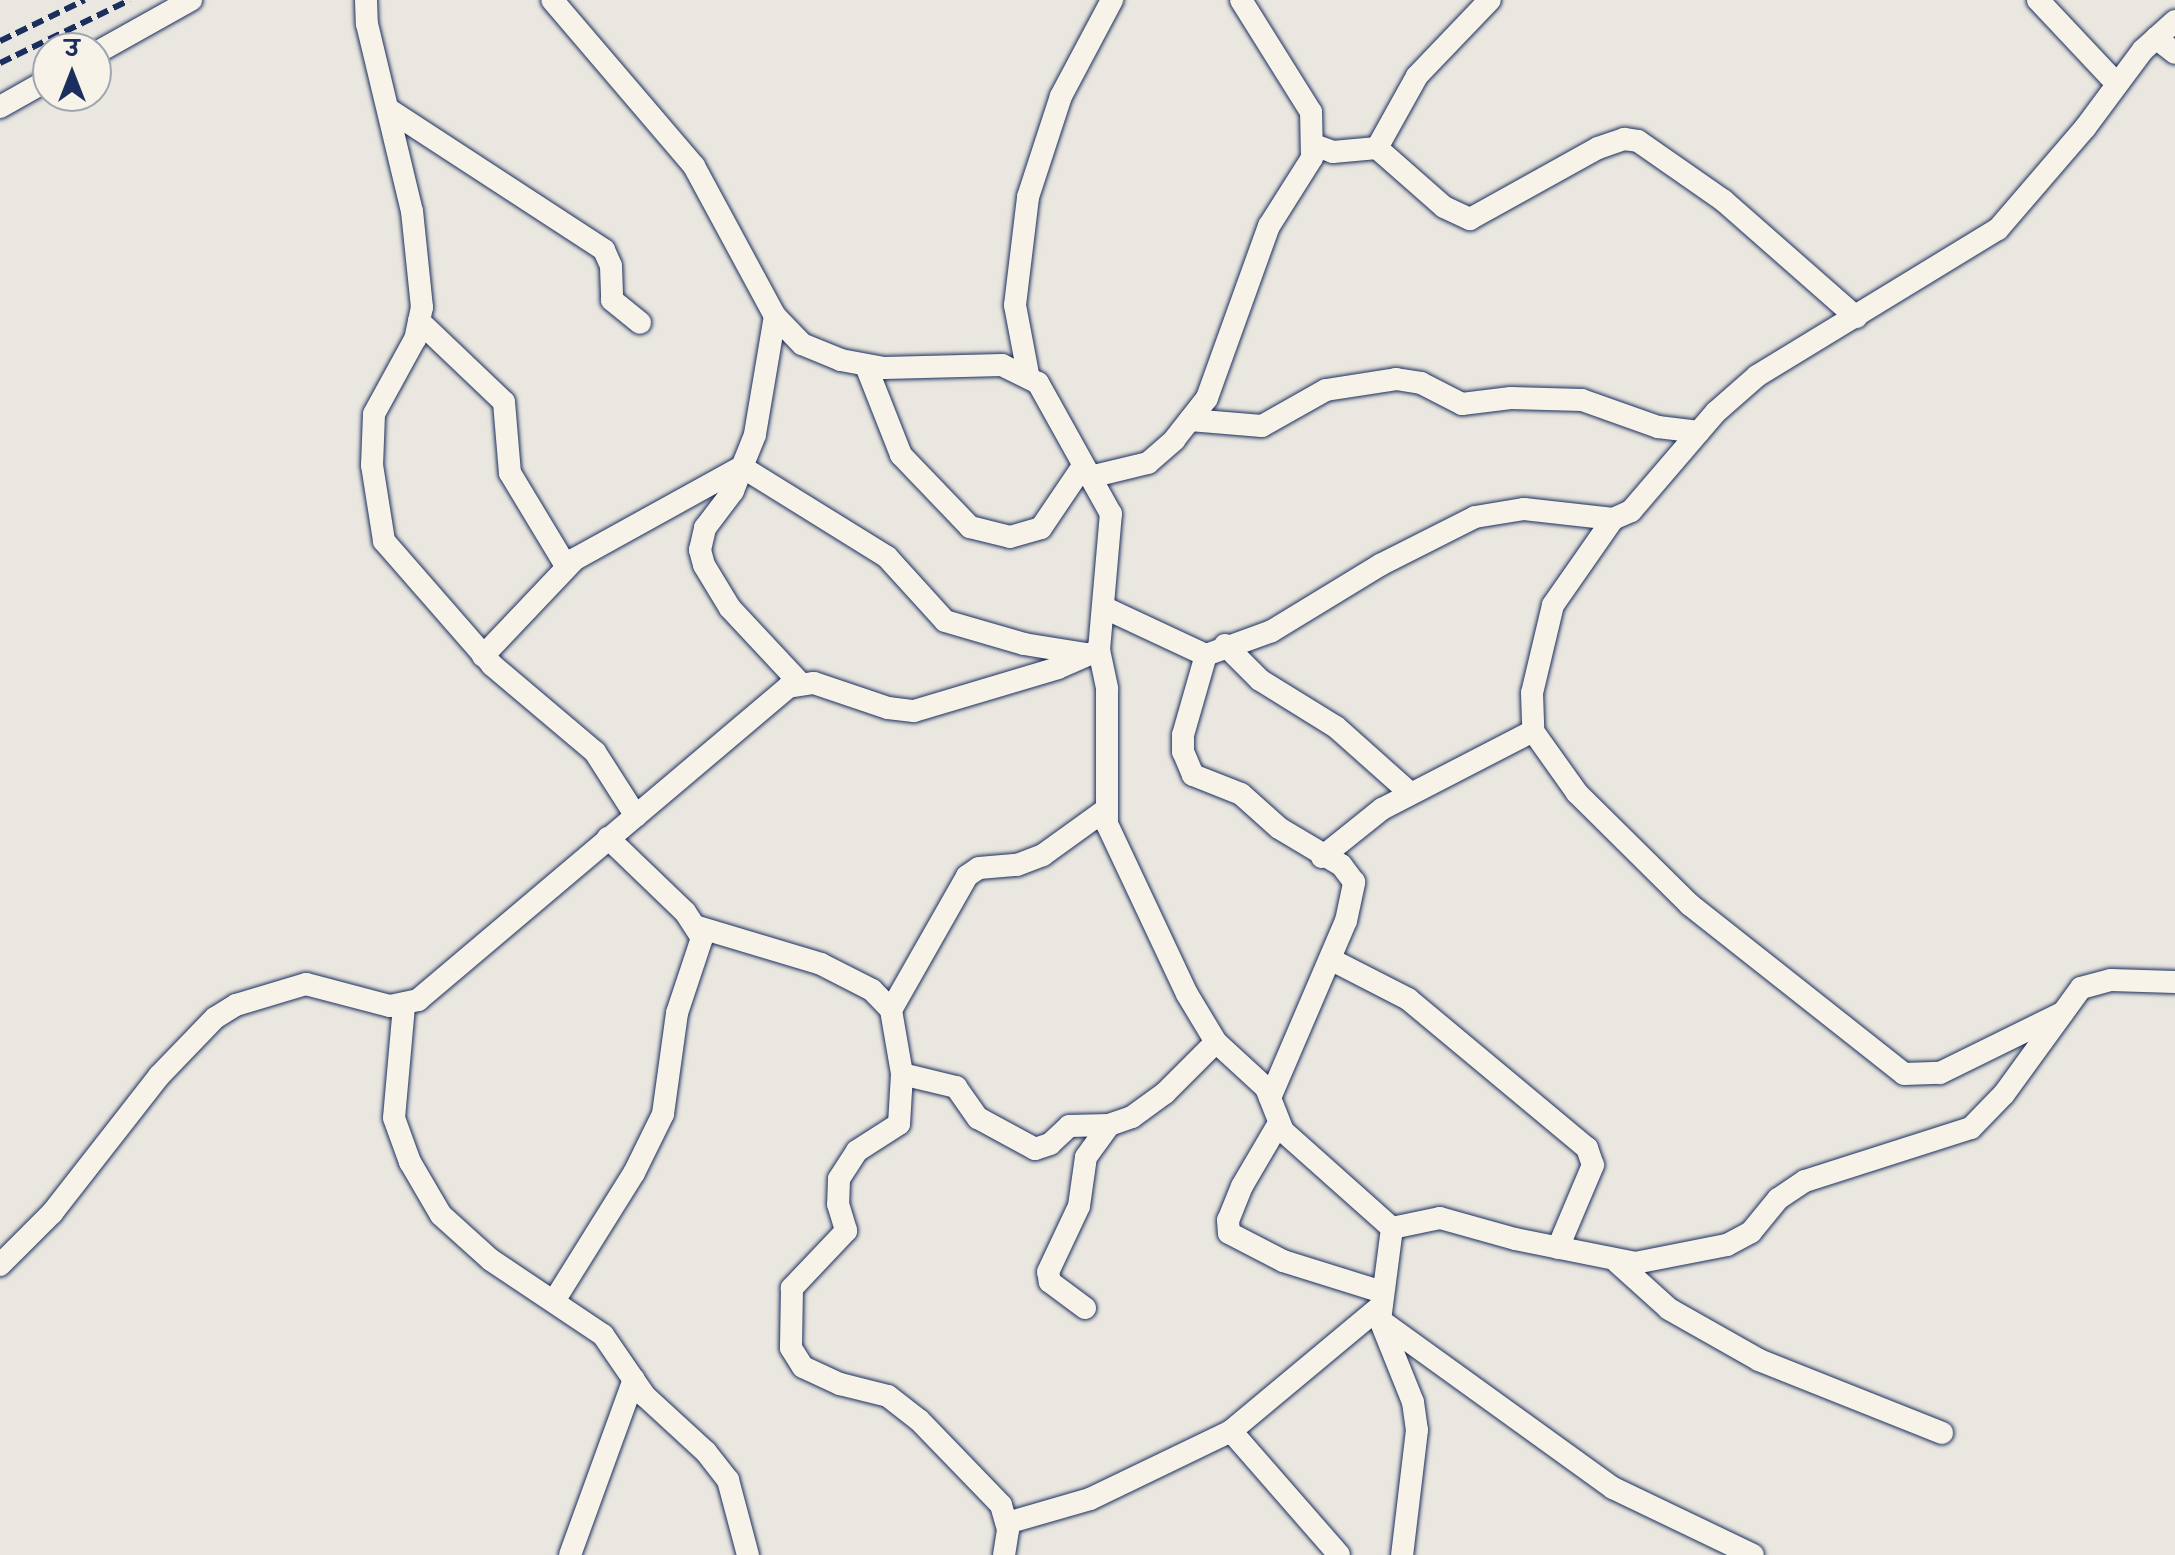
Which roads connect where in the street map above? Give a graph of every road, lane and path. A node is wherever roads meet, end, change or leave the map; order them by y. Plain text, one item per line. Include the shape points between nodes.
1 (191, 0) edge
2 (366, 0) edge
3 (552, 0) edge
4 (1112, 0) edge
5 (1241, 0) edge
6 (1490, 0) edge
7 (2038, 0) edge
8 (2175, 21) edge
9 (2156, 38) junction
10 (112, 44) edge
11 (2175, 53) edge
12 (2117, 84) junction
13 (32, 89) edge
14 (0, 107) edge
15 (388, 109) junction
16 (1314, 145) junction
17 (1377, 148) junction
18 (775, 316) junction
19 (1856, 317) junction
20 (419, 321) junction
21 (640, 323) dead end
22 (866, 366) junction
23 (1028, 374) junction
24 (1190, 420) junction
25 (1699, 432) junction
26 (742, 467) junction
27 (1086, 471) junction
28 (1613, 519) junction
29 (566, 566) junction
30 (1105, 608) junction
31 (1216, 650) junction
32 (1094, 652) junction
33 (483, 656) junction
34 (800, 683) junction
35 (1533, 731) junction
36 (1410, 793) junction
37 (1104, 811) junction
38 (636, 816) junction
39 (608, 838) junction
40 (1322, 857) junction
41 (698, 927) junction
42 (1330, 959) junction
43 (2175, 982) edge
44 (404, 1006) junction
45 (891, 1010) junction
46 (2062, 1013) junction
47 (1216, 1042) junction
48 (902, 1074) junction
49 (1270, 1098) junction
50 (1279, 1123) junction
51 (1109, 1125) junction
52 (1392, 1228) junction
53 (1558, 1248) junction
54 (1617, 1262) junction
55 (0, 1265) edge
56 (554, 1301) junction
57 (1381, 1306) junction
58 (1085, 1308) dead end
59 (634, 1379) junction
60 (1231, 1431) junction
61 (1942, 1433) dead end
62 (1007, 1523) junction
63 (570, 1555) edge
64 (748, 1555) edge
65 (1004, 1555) edge
66 (1339, 1555) edge
67 (1402, 1555) edge
68 (1753, 1555) edge

1 - 10 street
2 - 15 street
3 - 18 street via 694,166
4 - 23 street via 1061,96 1028,197 1015,305
5 - 16 street via 1304,97
6 - 17 street via 1417,76
7 - 12 street
8 - 9 street
9 - 11 street
9 - 12 street
12 - 19 street via 1998,229
13 - 14 street
15 - 20 street via 420,258
15 - 21 street via 604,250 611,266 612,300
16 - 17 street via 1333,152
16 - 24 street via 1307,166 1269,226 1222,369
17 - 19 street via 1444,207 1470,219 1598,148 1624,139 1638,141 1724,201
18 - 22 street via 802,344
18 - 26 street via 755,434
19 - 25 street via 1757,376
20 - 29 street via 504,402 510,473
20 - 33 street via 410,349 374,414 384,541
22 - 23 street via 988,364
22 - 27 street via 901,455 970,527 996,535 1031,534 1058,510
23 - 27 street via 1045,394
24 - 25 street via 1262,426 1326,390 1396,379 1421,383 1462,404 1511,398 1582,400 1658,427
24 - 27 street via 1148,463
25 - 28 street via 1631,511
26 - 29 street via 691,491
26 - 32 street via 887,557 945,621 1024,644
26 - 34 street via 733,491 701,539 704,565 730,608
27 - 30 street via 1111,514
28 - 31 street via 1524,509 1475,517 1380,565 1272,631
28 - 35 street via 1553,605 1532,693
29 - 33 street
30 - 31 street
30 - 32 street
31 - 36 street via 1336,727
31 - 40 street via 1185,716 1187,764 1204,782 1251,800 1279,828
32 - 34 street via 914,711
32 - 37 street via 1107,689
33 - 38 street via 595,752
34 - 38 street via 772,699
35 - 36 street
35 - 46 street via 1577,793 1670,887 1904,1074 1940,1073
36 - 40 street via 1358,825
37 - 45 street via 1043,855 1017,865 979,868 967,876
37 - 47 street via 1111,837
38 - 39 street
39 - 41 street
39 - 44 street via 433,989
40 - 42 street via 1341,865 1354,882 1353,901
41 - 45 street via 821,964 872,990
41 - 56 street via 700,947 677,1013 663,1114 634,1173
42 - 49 street
42 - 53 street via 1425,1012 1587,1148 1593,1165
43 - 46 street via 2092,983 2081,988
44 - 55 street via 306,984 247,1001 215,1018 159,1076 52,1213
44 - 56 street via 393,1092 394,1118 410,1162 441,1215 459,1234
45 - 48 street
46 - 54 street via 2004,1094 1971,1128 1805,1181 1778,1199 1751,1232 1727,1245 1677,1259
47 - 49 street via 1258,1078
47 - 51 street via 1165,1093 1132,1117
48 - 51 street via 956,1087 978,1118 1035,1149 1050,1144 1069,1126
48 - 62 street via 899,1124 857,1151 839,1179 838,1204 846,1223 842,1238 812,1262 792,1288 791,1348 794,1358 816,1374 902,1404 984,1483
49 - 50 street
50 - 52 street
50 - 57 street via 1242,1186 1228,1220 1229,1233
51 - 58 street via 1086,1157 1079,1206 1048,1272 1050,1282
52 - 53 street via 1440,1218
52 - 57 street
53 - 54 street
54 - 61 street via 1669,1309 1759,1360
56 - 59 street via 603,1335
57 - 60 street
57 - 67 street via 1415,1415 1416,1451
57 - 68 street via 1605,1483
59 - 63 street
59 - 64 street via 728,1480
60 - 62 street via 1090,1499
60 - 66 street
62 - 65 street

